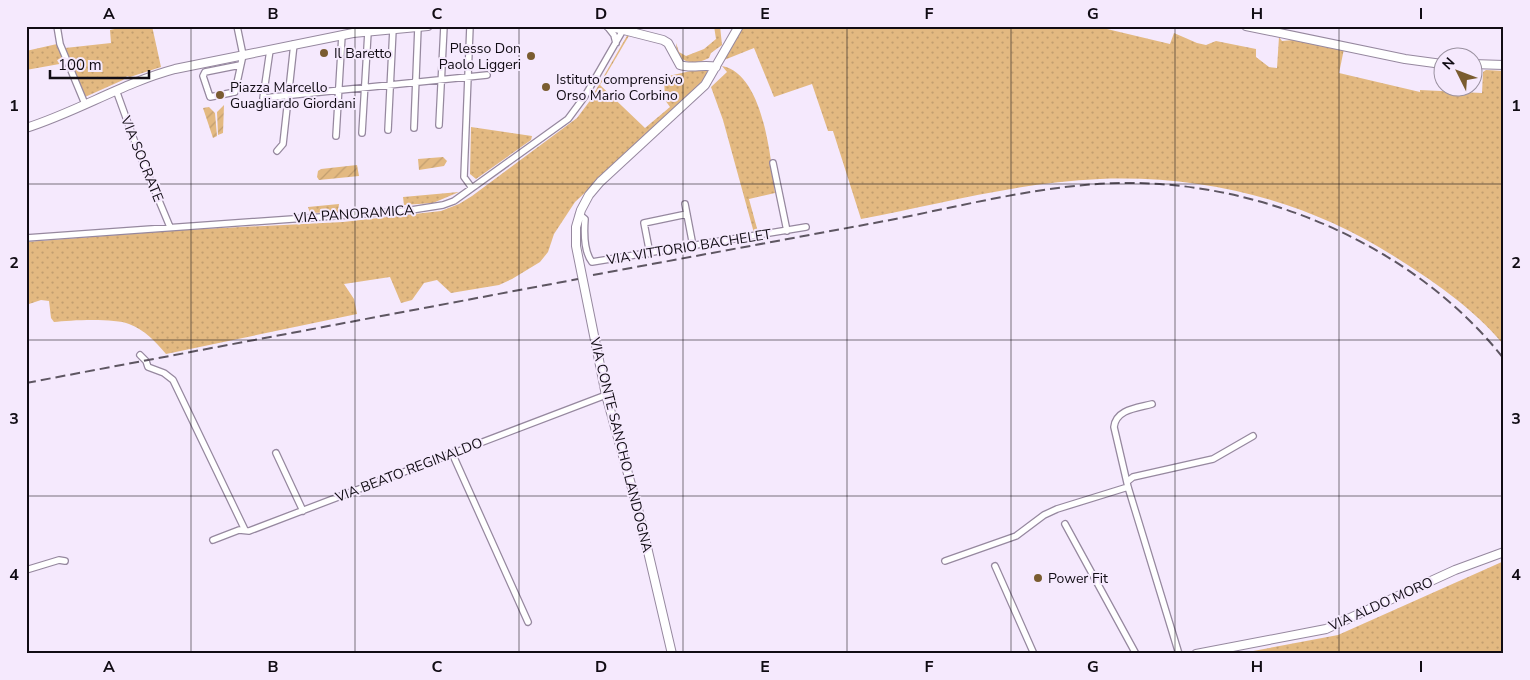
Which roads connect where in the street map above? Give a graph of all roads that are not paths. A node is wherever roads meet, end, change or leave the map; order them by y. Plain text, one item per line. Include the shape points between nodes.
1 (57, 26) edge
2 (237, 26) edge
3 (428, 26) edge
4 (444, 26) edge
5 (470, 26) edge
6 (607, 26) edge
7 (738, 26) edge
8 (1246, 26) edge
9 (418, 27) edge
10 (393, 29) junction
11 (352, 30) edge
12 (623, 30) junction
13 (368, 32) junction
14 (342, 35) junction
15 (294, 44) junction
16 (616, 46) junction
17 (270, 50) junction
18 (243, 55) junction
19 (1432, 63) edge
20 (1482, 64) edge
21 (240, 65) junction
22 (1504, 65) edge
23 (716, 67) junction
24 (488, 75) dead end
25 (467, 77) junction
26 (442, 80) junction
27 (416, 82) junction
28 (390, 85) junction
29 (365, 87) junction
30 (116, 90) junction
31 (339, 90) junction
32 (290, 96) junction
33 (85, 104) junction
34 (439, 125) dead end
35 (26, 128) edge
36 (414, 128) dead end
37 (388, 130) dead end
38 (362, 133) dead end
39 (336, 136) dead end
40 (277, 151) dead end
41 (773, 163) dead end
42 (472, 188) junction
43 (685, 204) dead end
44 (579, 214) junction
45 (687, 214) junction
46 (170, 227) junction
47 (806, 227) dead end
48 (787, 231) junction
49 (26, 238) edge
50 (693, 246) junction
51 (650, 254) junction
52 (140, 355) dead end
53 (606, 395) junction
54 (1152, 404) dead end
55 (1253, 436) dead end
56 (452, 452) junction
57 (276, 453) dead end
58 (1128, 484) junction
59 (303, 511) junction
60 (1065, 524) dead end
61 (245, 530) junction
62 (213, 540) dead end
63 (1504, 552) edge
64 (65, 561) dead end
65 (944, 561) dead end
66 (996, 566) dead end
67 (26, 570) edge
68 (528, 622) dead end
69 (672, 654) edge
70 (1034, 654) edge
71 (1136, 654) edge
72 (1179, 654) edge
73 (1196, 654) edge

1 - 33 street via 60,44
2 - 18 street
3 - 9 main road
4 - 26 street
5 - 25 street
6 - 12 main road
6 - 16 street via 614,34
7 - 23 main road, VIA CONTE SANCHO LANDOGNA
8 - 19 main road
9 - 10 main road
9 - 27 street
10 - 13 main road
10 - 28 street
11 - 13 main road
11 - 14 main road
12 - 16 street, VIA PANORAMICA
12 - 23 main road via 668,44 680,65
13 - 29 street
14 - 15 main road
14 - 31 street
15 - 17 main road
15 - 32 street
16 - 42 street, VIA PANORAMICA via 578,109 568,119
17 - 18 main road
17 - 32 street via 264,98
18 - 21 street
18 - 30 main road via 175,69
20 - 22 main road
21 - 21 street via 205,72 203,76 210,97 235,92
23 - 44 main road, VIA CONTE SANCHO LANDOGNA via 705,85 600,182
24 - 25 street
25 - 26 street
25 - 42 street via 464,177
26 - 27 street
26 - 34 street
27 - 28 street
27 - 36 street
28 - 29 street
28 - 37 street
29 - 31 street
29 - 38 street
30 - 33 main road
30 - 46 street, VIA SOCRATE
31 - 32 street
31 - 39 street
32 - 40 street via 283,144
33 - 35 main road
41 - 48 street
42 - 46 street, VIA PANORAMICA via 443,205 405,211
43 - 45 street
44 - 51 street, VIA VITTORIO BACHELET via 585,219 585,236 592,262
44 - 53 main road, VIA CONTE SANCHO LANDOGNA via 576,246
45 - 50 street
45 - 51 street via 644,223
46 - 49 street, VIA PANORAMICA
47 - 48 street, VIA VITTORIO BACHELET
48 - 50 street, VIA VITTORIO BACHELET
50 - 51 street, VIA VITTORIO BACHELET
52 - 61 street via 148,367 173,380
53 - 56 street, VIA BEATO REGINALDO
53 - 69 main road, VIA CONTE SANCHO LANDOGNA via 639,513
54 - 58 street via 1123,412 1115,421
55 - 58 street via 1213,459 1133,477
56 - 59 street, VIA BEATO REGINALDO
56 - 68 street
57 - 59 street
58 - 65 street via 1044,515 1016,536
58 - 72 street
59 - 61 street, VIA BEATO REGINALDO
60 - 71 street
61 - 62 street, VIA BEATO REGINALDO
63 - 73 main road, VIA ALDO MORO via 1455,570 1326,629
64 - 67 street
66 - 70 street

